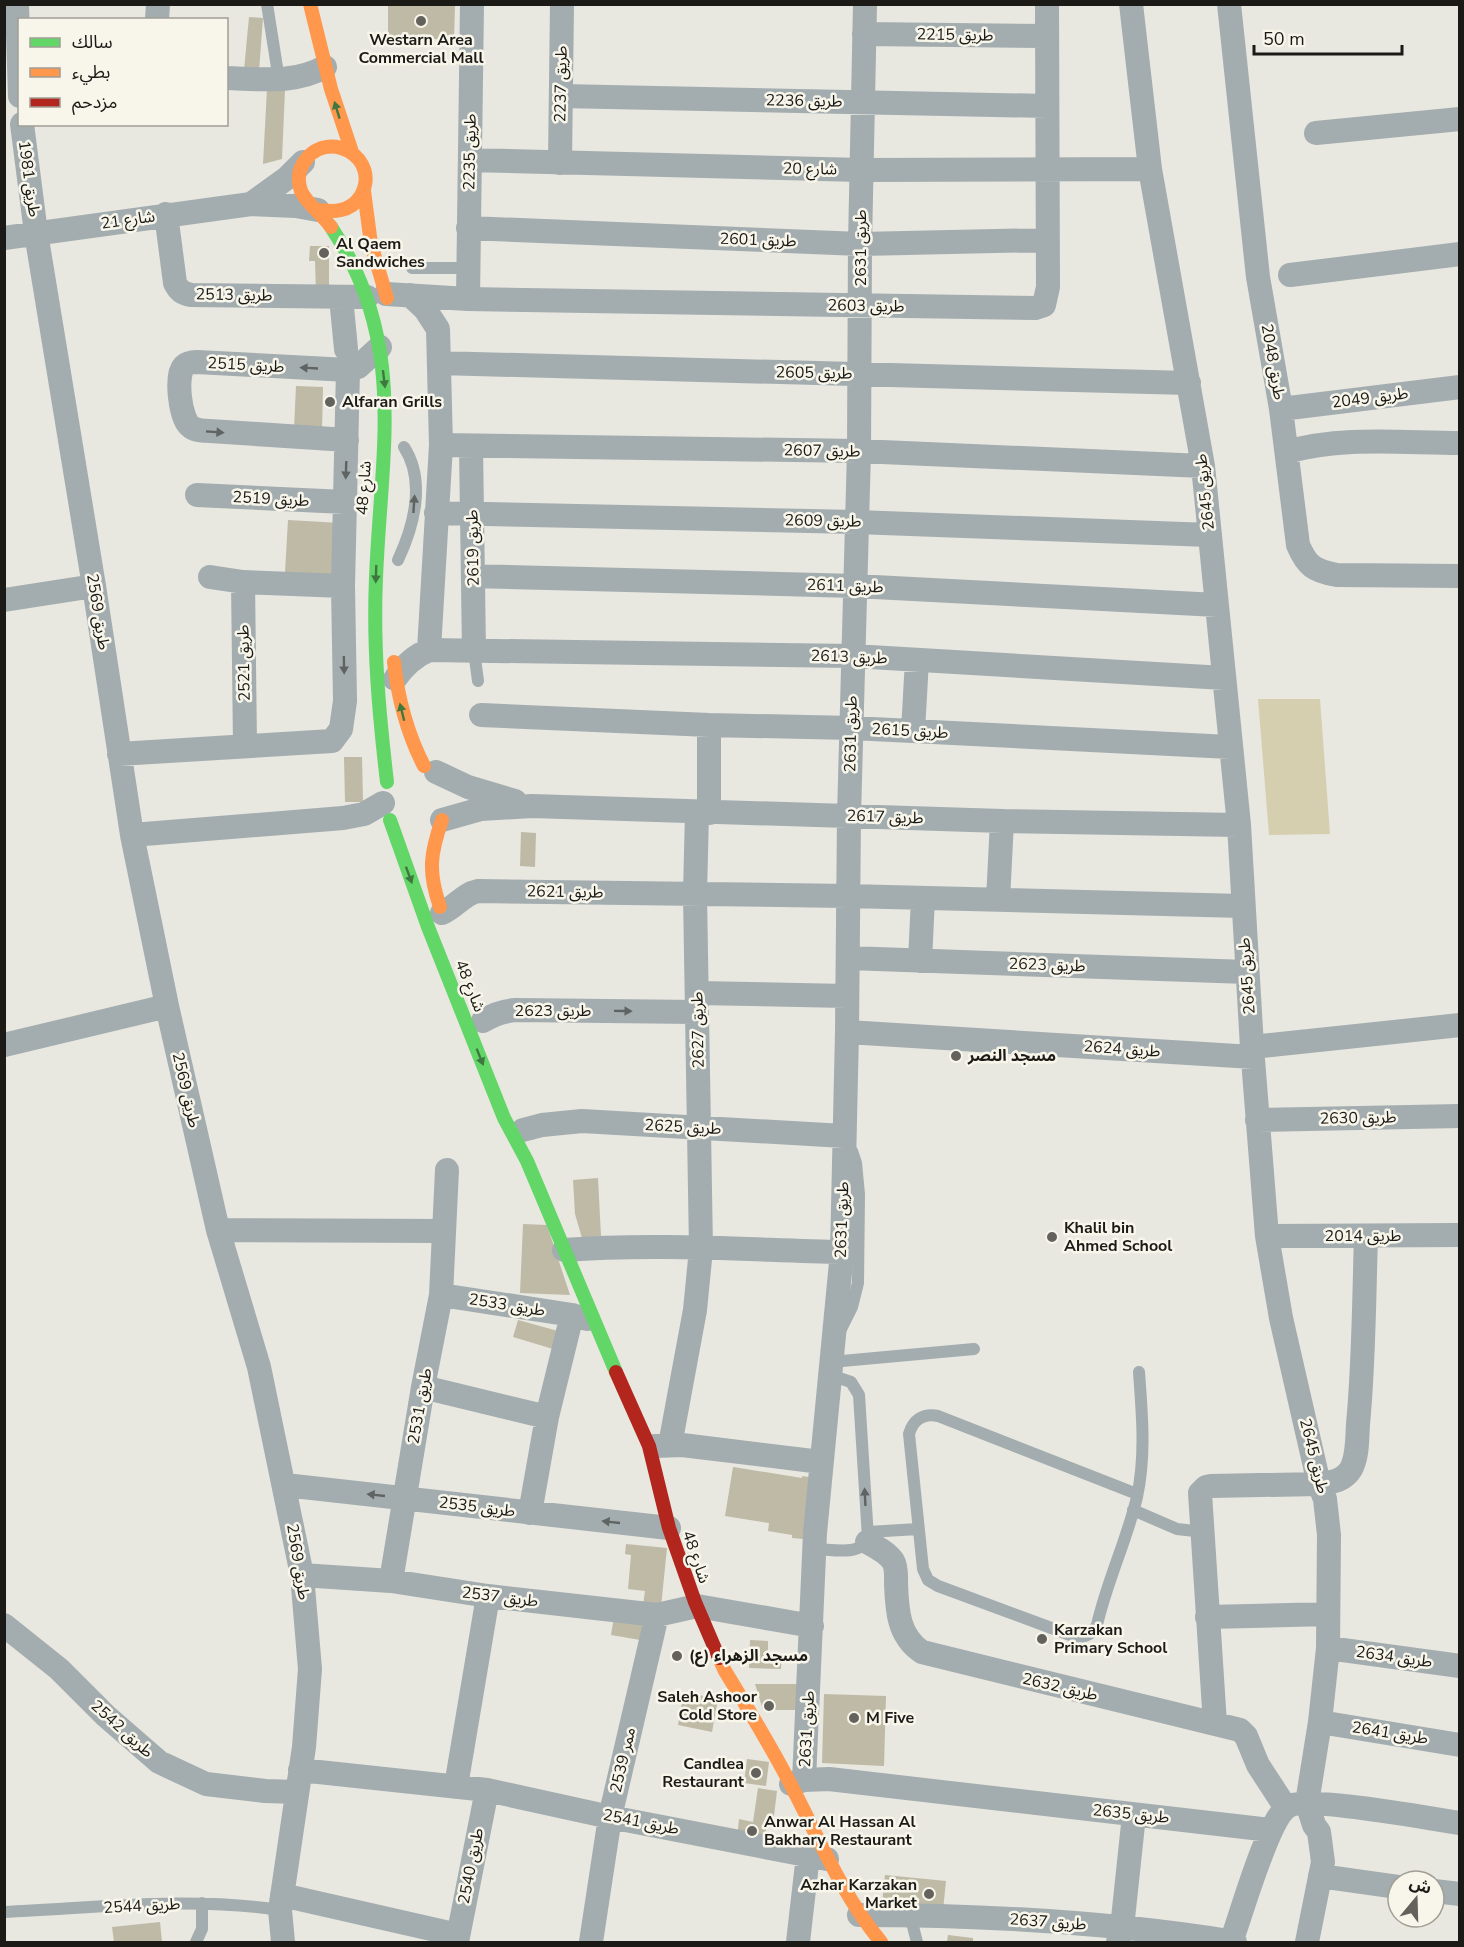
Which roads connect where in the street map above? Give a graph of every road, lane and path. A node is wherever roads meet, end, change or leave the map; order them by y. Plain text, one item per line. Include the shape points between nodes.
1 (17, 4) edge
2 (267, 4) edge
3 (310, 4) edge
4 (472, 4) edge
5 (562, 4) edge
6 (864, 4) edge
7 (1047, 4) edge
8 (1131, 4) edge
9 (1229, 4) edge
10 (864, 34) junction
11 (18, 35) edge
12 (1047, 36) junction
13 (325, 68) junction
14 (228, 78) edge
15 (279, 80) junction
16 (561, 96) junction
17 (862, 102) junction
18 (1047, 106) junction
19 (322, 110) dead end
20 (1460, 119) edge
21 (22, 126) edge
22 (318, 131) dead end
23 (1317, 133) dead end
24 (352, 152) junction
25 (307, 157) junction
26 (470, 160) junction
27 (560, 163) junction
28 (1047, 169) junction
29 (1150, 169) junction
30 (861, 170) junction
31 (364, 191) junction
32 (251, 204) junction
33 (318, 210) junction
34 (166, 214) junction
35 (468, 228) junction
36 (36, 233) junction
37 (4, 238) edge
38 (1047, 240) junction
39 (860, 244) junction
40 (1460, 254) edge
41 (412, 268) dead end
42 (468, 268) junction
43 (1290, 275) dead end
44 (341, 297) junction
45 (388, 298) junction
46 (468, 299) junction
47 (861, 307) junction
48 (438, 329) junction
49 (380, 348) junction
50 (347, 360) junction
51 (439, 363) junction
52 (860, 374) junction
53 (1190, 383) junction
54 (1460, 387) edge
55 (1281, 409) junction
56 (347, 440) junction
57 (404, 442) joint
58 (1460, 443) edge
59 (441, 445) junction
60 (471, 446) junction
61 (859, 452) junction
62 (1287, 453) junction
63 (1203, 466) junction
64 (402, 481) dead end
65 (197, 495) dead end
66 (345, 502) junction
67 (401, 504) dead end
68 (436, 513) junction
69 (472, 514) junction
70 (856, 522) junction
71 (1210, 535) junction
72 (397, 566) joint
73 (473, 576) junction
74 (1460, 576) edge
75 (210, 577) dead end
76 (243, 582) junction
77 (94, 586) junction
78 (343, 586) junction
79 (855, 586) junction
80 (4, 600) edge
81 (1217, 605) junction
82 (394, 650) dead end
83 (429, 650) junction
84 (474, 651) junction
85 (853, 656) junction
86 (916, 660) junction
87 (1224, 678) junction
88 (395, 679) junction
89 (478, 681) dead end
90 (345, 700) junction
91 (377, 711) junction
92 (481, 715) dead end
93 (709, 725) junction
94 (852, 728) junction
95 (913, 731) junction
96 (245, 745) junction
97 (1230, 747) junction
98 (119, 754) junction
99 (430, 789) junction
100 (386, 802) junction
101 (532, 806) junction
102 (703, 812) junction
103 (849, 816) junction
104 (1002, 821) junction
105 (1239, 825) junction
106 (406, 831) dead end
107 (132, 835) junction
108 (695, 894) junction
109 (848, 896) junction
110 (923, 898) junction
111 (998, 900) junction
112 (1243, 906) junction
113 (444, 918) joint
114 (848, 958) junction
115 (920, 961) junction
116 (1247, 972) junction
117 (847, 996) junction
118 (697, 1002) junction
119 (167, 1006) junction
120 (483, 1021) dead end
121 (1460, 1025) edge
122 (847, 1032) junction
123 (4, 1045) edge
124 (1252, 1052) junction
125 (1460, 1116) edge
126 (1257, 1120) junction
127 (521, 1122) joint
128 (700, 1128) junction
129 (844, 1136) junction
130 (527, 1161) junction
131 (447, 1170) dead end
132 (218, 1230) junction
133 (443, 1231) junction
134 (1460, 1235) edge
135 (1267, 1236) junction
136 (1366, 1236) junction
137 (701, 1249) junction
138 (564, 1250) junction
139 (842, 1252) junction
140 (441, 1295) junction
141 (583, 1318) junction
142 (974, 1349) dead end
143 (832, 1360) junction
144 (1139, 1372) dead end
145 (423, 1387) junction
146 (548, 1417) junction
147 (660, 1445) junction
148 (821, 1462) junction
149 (1319, 1484) junction
150 (285, 1485) junction
151 (1137, 1494) junction
152 (404, 1498) junction
153 (1133, 1510) junction
154 (530, 1513) junction
155 (669, 1528) junction
156 (918, 1529) junction
157 (1204, 1532) junction
158 (867, 1537) junction
159 (815, 1549) junction
160 (302, 1575) junction
161 (391, 1581) junction
162 (488, 1596) junction
163 (697, 1606) junction
164 (1328, 1614) junction
165 (657, 1615) junction
166 (1207, 1617) junction
167 (4, 1625) edge
168 (812, 1626) junction
169 (1328, 1648) junction
170 (1460, 1666) edge
171 (1320, 1722) junction
172 (1215, 1724) junction
173 (1460, 1744) edge
174 (299, 1781) junction
175 (798, 1782) junction
176 (456, 1786) junction
177 (486, 1790) junction
178 (1296, 1805) junction
179 (1134, 1815) junction
180 (610, 1816) junction
181 (1460, 1823) edge
182 (1270, 1830) junction
183 (817, 1857) junction
184 (1320, 1876) junction
185 (1386, 1885) edge
186 (202, 1903) junction
187 (281, 1903) junction
188 (4, 1912) edge
189 (860, 1916) junction
190 (910, 1916) junction
191 (1120, 1935) edge
192 (458, 1939) edge
193 (196, 1942) edge
194 (283, 1942) edge
195 (591, 1942) edge
196 (798, 1942) edge
197 (880, 1942) edge
198 (917, 1942) edge
199 (1233, 1942) edge
200 (1307, 1942) edge

1 - 11 street
2 - 15 lane
3 - 13 street
4 - 26 street, طريق 2235
5 - 16 street, طريق 2237
6 - 10 street, طريق 2631
7 - 12 street, طريق 2603
8 - 29 street, طريق 2645
9 - 55 street, طريق 2048 via 1258,277
10 - 12 street, طريق 2215
10 - 17 street, طريق 2631
12 - 18 street, طريق 2603
13 - 15 street via 303,77
13 - 19 street
24 -> 13 street
14 - 15 street
16 - 17 street, طريق 2236
16 - 27 street, طريق 2237
17 - 18 street, طريق 2236
17 - 30 street, طريق 2631
18 - 28 street, طريق 2603
20 - 23 street
21 - 36 street, طريق 1981
22 - 25 street
24 - 25 street via 332,146
24 - 31 street via 364,170
25 - 32 street via 287,178
25 - 33 street via 298,184 302,195
26 - 27 street, شارع 20
26 - 35 street, طريق 2235
27 - 30 street, شارع 20
28 - 29 street, شارع 20
28 - 30 street, شارع 20
28 - 38 street, طريق 2603
29 - 53 street, طريق 2645
30 - 39 street, طريق 2631
31 - 33 street via 350,208 329,213
31 - 45 street, شارع 48 via 370,244
32 - 33 street, شارع 21
32 - 34 street, شارع 21
33 - 45 street, شارع 48 via 347,254
34 - 36 street, شارع 21
34 - 44 street, طريق 2513 via 175,283 183,294
35 - 39 street, طريق 2601
35 - 42 street, طريق 2235
36 - 37 street, شارع 21
36 - 77 street, طريق 2569
38 - 39 street, طريق 2601
38 - 47 street, طريق 2603 via 1048,287 1044,305
39 - 47 street, طريق 2631
40 - 43 street
41 - 42 lane
42 - 46 street, طريق 2235
44 - 45 street, طريق 2513
44 - 50 street
45 - 46 street, طريق 2603
45 - 48 street via 425,309
45 - 49 street, شارع 48
46 - 47 street, طريق 2603
46 - 48 street via 450,311
47 - 52 street, طريق 2631
48 - 51 street
49 - 50 street via 364,363
49 -> 91 street, شارع 48 via 386,389 375,580
50 - 56 street
50 -> 56 street, طريق 2515 via 190,362 180,372 181,412 191,427
51 - 52 street, طريق 2605
51 - 59 street
52 - 53 street, طريق 2605
52 - 61 street, طريق 2631
53 - 63 street, طريق 2645
54 - 55 street, طريق 2049
55 - 62 street, طريق 2048
56 -> 66 street
57 - 64 street
72 -> 57 lane via 412,524 415,492 414,467
58 - 62 street via 1345,442
59 - 60 street, طريق 2607
59 - 68 street
60 - 61 street, طريق 2607
60 - 69 street, طريق 2619
61 - 63 street, طريق 2607
61 - 70 street, طريق 2631
62 - 74 street, طريق 2048 via 1298,545 1305,561 1319,572
63 - 71 street, طريق 2645
65 - 66 street, طريق 2519
66 - 78 street
67 - 72 street
68 - 69 street, طريق 2609
68 - 83 street
69 - 70 street, طريق 2609
69 - 73 street, طريق 2619
70 - 71 street, طريق 2609
70 - 79 street, طريق 2631
71 - 81 street, طريق 2645
73 - 79 street, طريق 2611
73 - 84 street, طريق 2619
75 - 76 street
76 - 78 street
76 - 96 street, طريق 2521
77 - 80 street
77 - 98 street, طريق 2569
78 -> 90 street
79 - 81 street, طريق 2611
79 - 85 street, طريق 2631
81 - 87 street, طريق 2645
82 - 88 street
83 - 84 street, طريق 2613
83 - 88 street via 417,655
84 - 85 street, طريق 2613
84 - 89 lane
85 - 86 street, طريق 2613
85 - 94 street, طريق 2631
86 - 87 street, طريق 2613
86 - 95 street
87 - 97 street, طريق 2645
99 -> 88 street via 402,714
90 - 91 street
90 - 96 street via 342,729 332,741
91 - 100 street, شارع 48
92 - 93 street, طريق 2615
93 - 94 street, طريق 2615
93 - 102 street, طريق 2627
94 - 95 street, طريق 2615
94 - 103 street, طريق 2631
95 - 97 street, طريق 2615
96 - 98 street
97 - 105 street, طريق 2645
98 - 107 street, طريق 2569
99 - 100 street via 393,774
99 - 101 street, طريق 2617 via 468,787
99 - 101 street, طريق 2617 via 481,809
99 - 113 street via 429,869
100 - 106 street
100 - 107 street via 364,814 343,819
100 -> 130 street, شارع 48 via 428,927 504,1118
101 - 102 street, طريق 2617
102 - 103 street, طريق 2617
102 - 108 street, طريق 2627
103 - 104 street, طريق 2617
103 - 109 street, طريق 2631
104 - 105 street, طريق 2617
104 - 111 street
105 - 112 street, طريق 2645
107 - 119 street, طريق 2569
108 - 109 street, طريق 2621
108 - 113 street, طريق 2621 via 478,891 462,898
108 - 118 street, طريق 2627
109 - 110 street, طريق 2621
109 - 114 street, طريق 2631
110 - 111 street, طريق 2621
110 - 115 street
111 - 112 street, طريق 2621
112 - 116 street, طريق 2645
114 - 115 street, طريق 2623
114 - 117 street, طريق 2631
115 - 116 street, طريق 2623
116 - 124 street, طريق 2645
117 - 118 street, طريق 2623
117 - 122 street, طريق 2631
120 -> 118 street, طريق 2623 via 504,1011
118 - 128 street, طريق 2627
119 - 123 street
119 - 132 street, طريق 2569
121 - 124 street, طريق 2624
122 - 124 street, طريق 2624
122 - 129 street, طريق 2631
124 - 126 street, طريق 2645
125 - 126 street, طريق 2630
126 - 135 street, طريق 2645
127 - 128 street, طريق 2625 via 582,1121
127 - 130 street, شارع 48
128 - 129 street, طريق 2625
128 - 137 street, طريق 2627
129 - 139 street, طريق 2631
129 - 143 lane via 858,1178 858,1282
130 - 138 street, شارع 48
131 - 133 street, طريق 2531
132 - 133 street
132 - 150 street, طريق 2569 via 259,1367
133 - 140 street, طريق 2531
134 - 136 street, طريق 2014
135 - 136 street, طريق 2014
135 - 149 street, طريق 2645 via 1281,1318
136 - 149 street via 1360,1407 1354,1461 1342,1478
137 - 138 street
137 - 139 street
137 - 147 street, طريق 2627 via 695,1311
138 - 141 street, شارع 48
139 - 143 street, طريق 2631
140 - 141 street, طريق 2533
140 - 145 street, طريق 2531
141 - 146 street
141 - 147 street, شارع 48
142 - 143 lane
143 - 148 street, طريق 2631
158 -> 143 lane via 859,1395
144 - 151 lane via 1143,1436
145 - 146 street
145 - 152 street, طريق 2531
146 - 154 street
147 - 148 street
147 - 155 street, شارع 48
148 - 159 street, طريق 2631
149 - 157 street via 1206,1487 1199,1498
149 - 164 street, طريق 2645 via 1325,1499 1329,1535
152 -> 150 street, طريق 2535
150 - 160 street, طريق 2569
151 - 153 lane
151 - 156 lane via 938,1416 925,1416 914,1422 909,1434
152 - 154 street, طريق 2535
152 - 161 street, طريق 2531
153 - 156 lane via 1097,1625 1090,1634 1079,1637 928,1580
153 - 157 lane via 1177,1529
155 -> 154 street, طريق 2535
155 - 163 street, شارع 48
156 - 158 lane
157 - 166 street
158 - 159 lane via 858,1550
158 - 172 street, طريق 2632 via 894,1563 898,1617 903,1631 922,1652
159 - 168 street, طريق 2631
160 - 161 street, طريق 2537
160 - 174 street, طريق 2569 via 310,1669
161 - 162 street, طريق 2537
162 - 165 street, طريق 2537
162 - 176 street
163 - 165 street, طريق 2537
163 - 168 street
163 - 175 street, شارع 48 via 725,1671
164 - 166 street
164 - 169 street, طريق 2645
165 - 180 street, ممر 2539
166 - 172 street
167 - 174 street, طريق 2542 via 59,1669 159,1762 206,1784 265,1791
168 - 175 street, طريق 2631
169 - 170 street, طريق 2634
169 - 171 street, طريق 2645
171 - 173 street, طريق 2641
171 - 178 street, طريق 2645
172 - 178 street, طريق 2632 via 1240,1730 1246,1736 1258,1766
174 - 176 street, طريق 2541
174 - 187 street, طريق 2569
175 - 179 street, طريق 2635 via 829,1779
175 - 183 street, شارع 48
176 - 177 street, طريق 2541
177 - 180 street, طريق 2541
177 - 192 street, طريق 2540
178 - 181 street
178 - 182 street
178 - 184 street via 1319,1832
179 - 182 street, طريق 2635
179 - 191 street
180 - 183 street, طريق 2541
180 - 195 street, ممر 2539
182 - 199 street
183 - 189 street, شارع 48
183 - 196 street
184 - 185 street
184 - 200 street
186 - 187 lane, طريق 2544
186 - 188 lane, طريق 2544
186 - 193 lane via 202,1929
187 - 192 street, طريق 2544
187 - 194 street, طريق 2569
189 - 190 street, طريق 2637
189 - 197 street, شارع 48
190 - 191 street, طريق 2637 via 1028,1920
190 - 198 lane
191 - 199 street, طريق 2637

